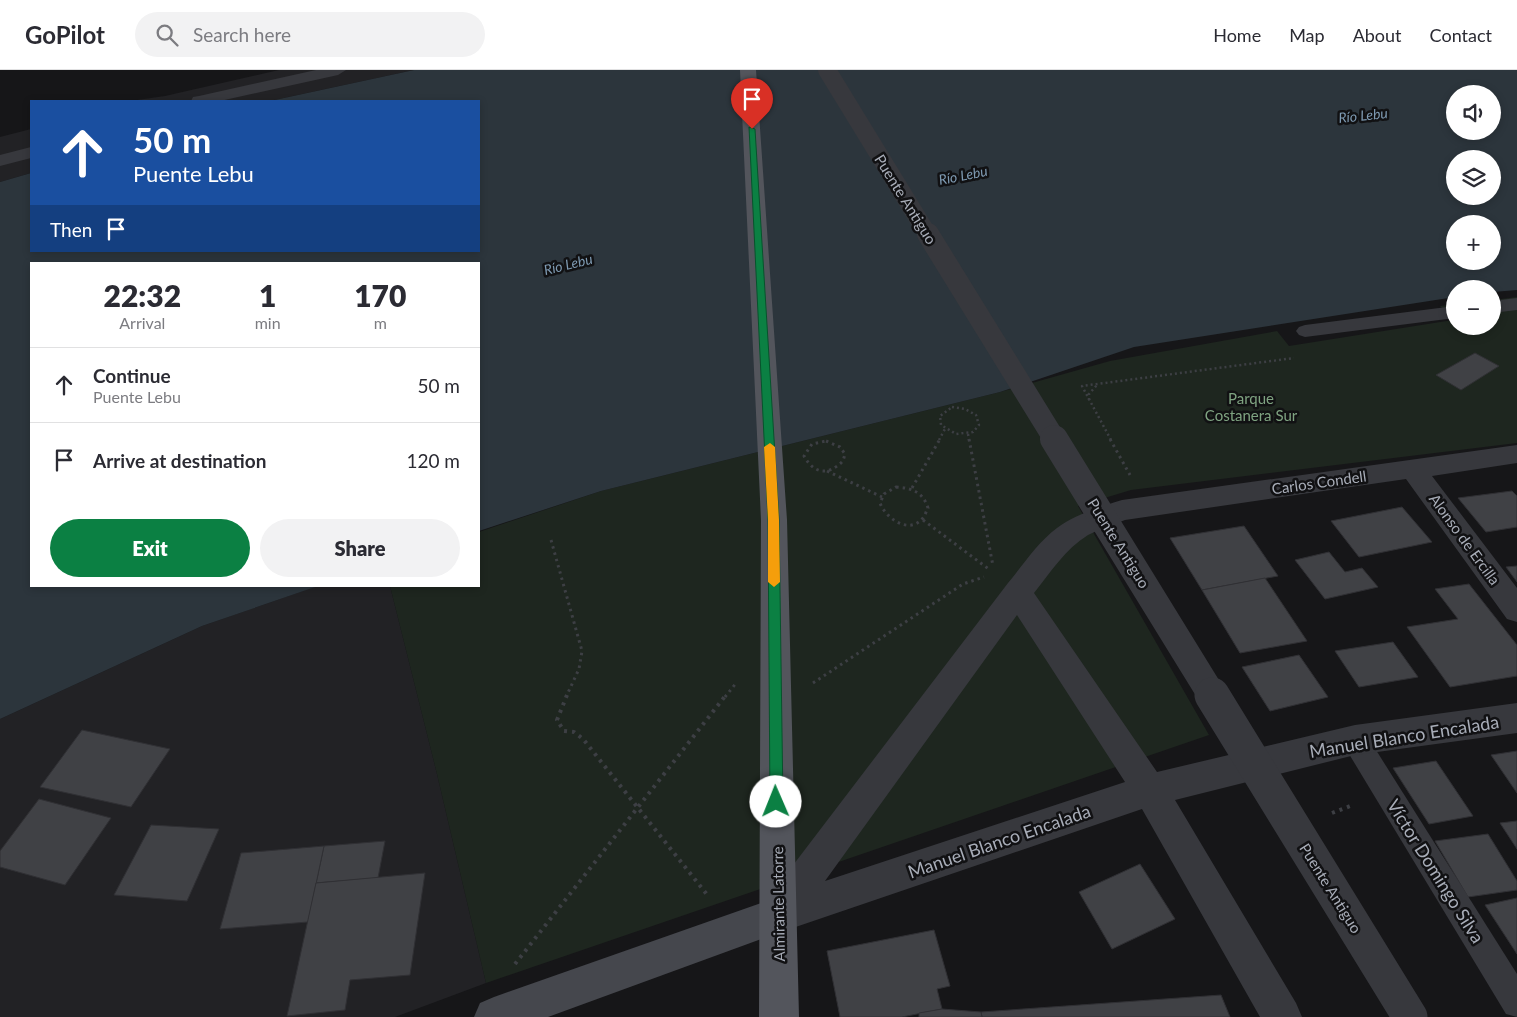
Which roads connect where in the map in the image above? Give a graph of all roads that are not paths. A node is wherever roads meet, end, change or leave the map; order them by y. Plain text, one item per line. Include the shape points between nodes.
1 (338, 70) edge
2 (748, 70) edge
3 (827, 70) edge
4 (203, 100) edge
5 (30, 152) edge
6 (0, 162) edge
7 (1517, 304) edge
8 (1501, 306) edge
9 (1446, 313) edge
10 (1305, 331) dead end
11 (1517, 454) edge
12 (1413, 469) junction
13 (1006, 582) junction
14 (1517, 610) edge
15 (1517, 718) edge
16 (1355, 740) junction
17 (1150, 790) junction
18 (778, 915) junction
19 (1517, 1003) edge
20 (494, 1017) edge
21 (779, 1017) edge
22 (1282, 1017) edge
23 (1410, 1017) edge

1 - 4 street
2 - 18 main road, Almirante Latorre via 774,520
3 - 23 street, Puente Antiguo, bridge
5 - 6 street
7 - 8 lane
9 - 10 lane
11 - 12 street, Carlos Condell
12 - 13 street, Carlos Condell via 1135,508 1080,527
12 - 14 street, Alonso de Ercilla
13 - 17 street
13 - 18 street, Carlos Condell
15 - 16 street, Manuel Blanco Encalada
16 - 17 street, Manuel Blanco Encalada
16 - 19 lane, Víctor Domingo Silva
17 - 18 street, Manuel Blanco Encalada
17 - 22 street
18 - 20 main road, Manuel Blanco Encalada
18 - 21 main road, Almirante Latorre

